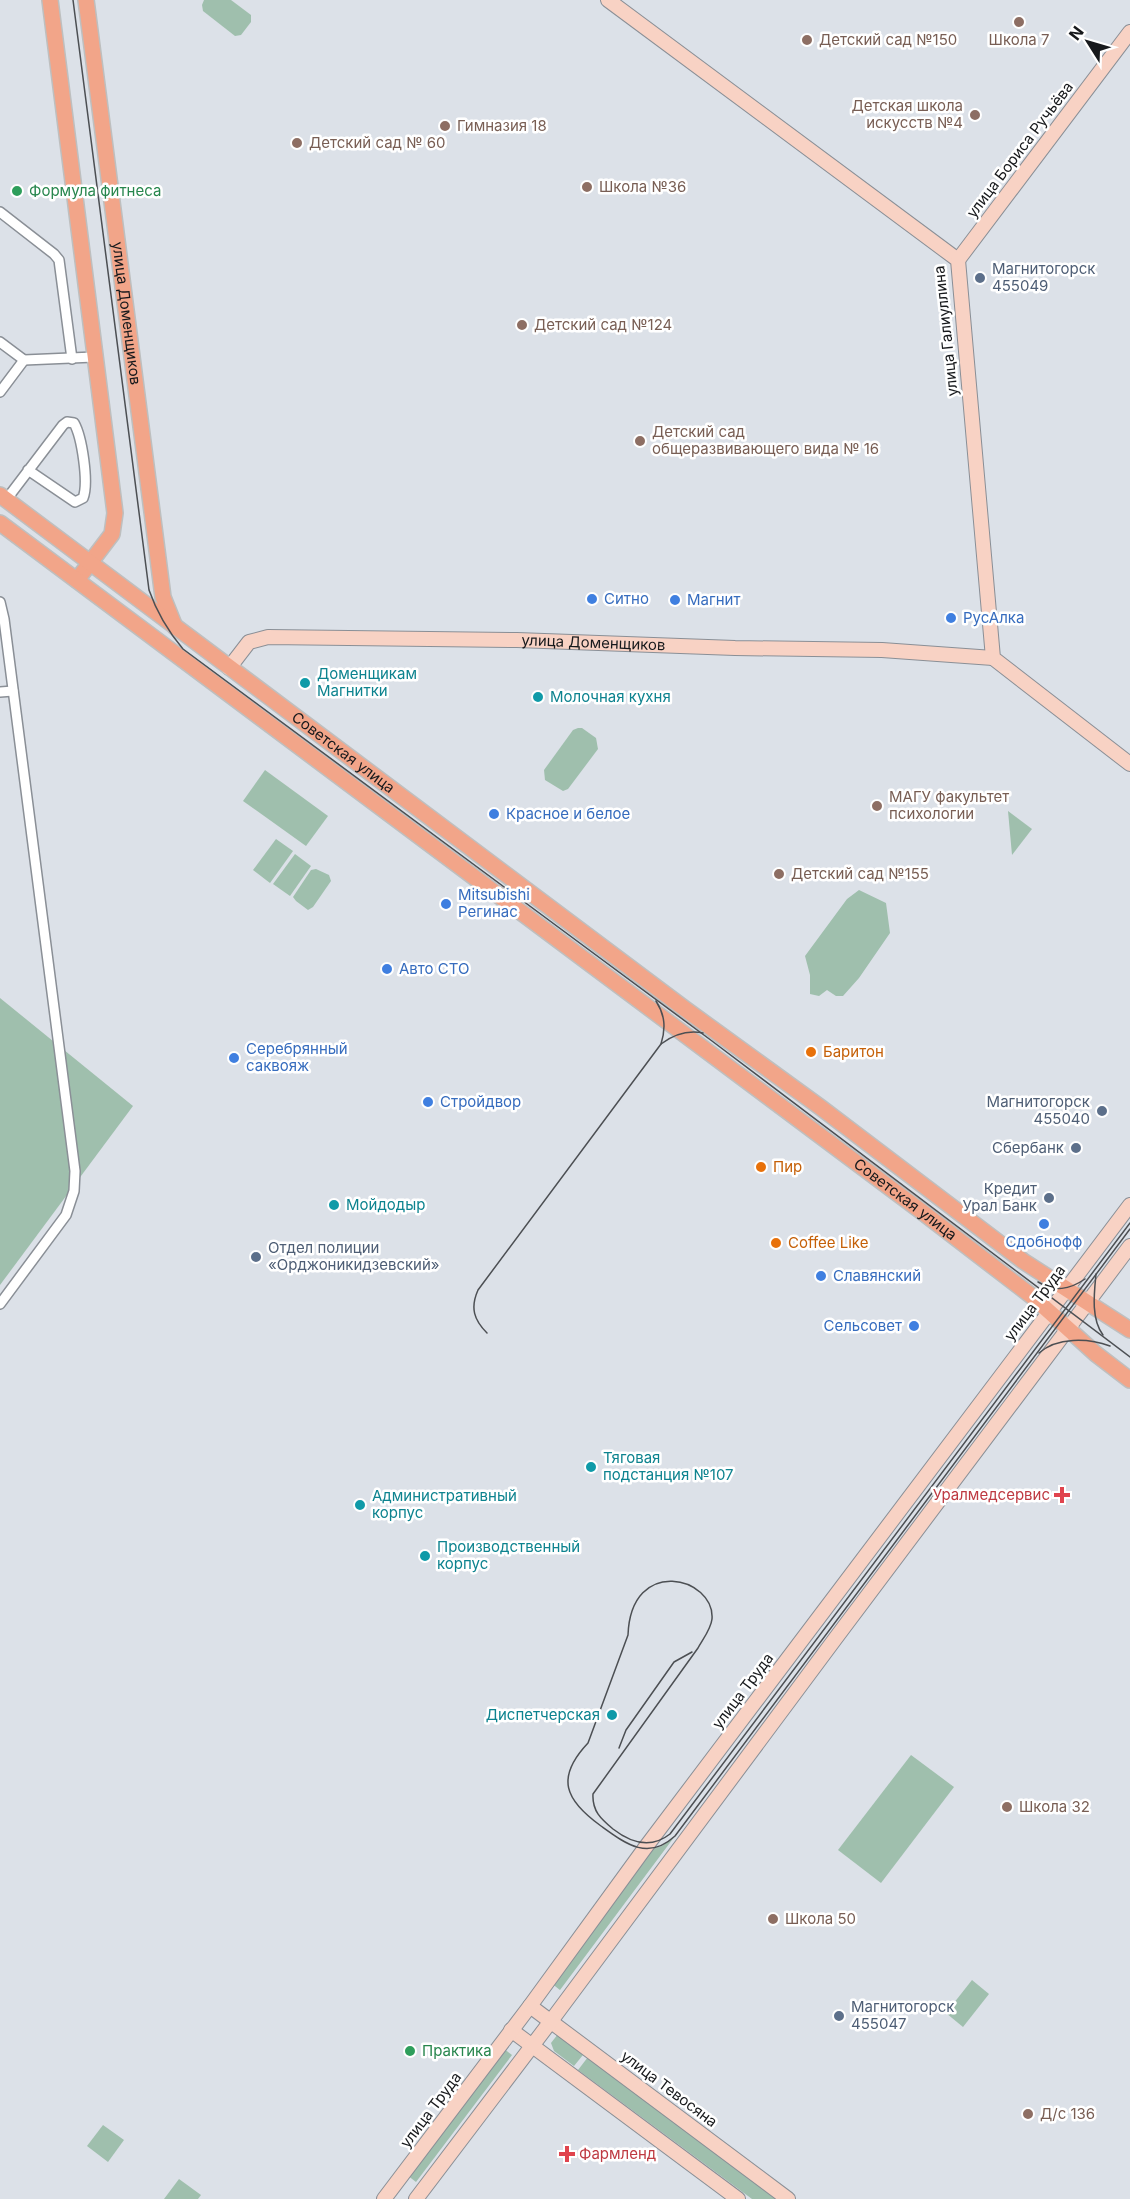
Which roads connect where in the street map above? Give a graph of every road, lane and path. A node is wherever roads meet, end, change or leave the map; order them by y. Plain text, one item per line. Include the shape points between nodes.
1 (50, 0) edge
2 (86, 0) edge
3 (608, 0) edge
4 (1130, 32) edge
5 (0, 212) edge
6 (958, 260) junction
7 (0, 342) edge
8 (94, 357) junction
9 (72, 359) junction
10 (24, 360) junction
11 (0, 392) edge
12 (28, 470) junction
13 (3, 498) edge
14 (0, 523) edge
15 (90, 563) junction
16 (77, 580) junction
17 (0, 602) edge
18 (175, 627) junction
19 (993, 658) junction
20 (230, 668) junction
21 (217, 685) junction
22 (13, 691) junction
23 (0, 692) edge
24 (1130, 764) edge
25 (686, 1009) junction
26 (674, 1026) junction
27 (1130, 1205) edge
28 (1130, 1246) edge
29 (1066, 1289) junction
30 (1088, 1302) junction
31 (0, 1304) edge
32 (1050, 1312) junction
33 (1068, 1329) junction
34 (1130, 1330) edge
35 (1130, 1380) edge
36 (530, 2006) junction
37 (551, 2021) junction
38 (511, 2030) junction
39 (532, 2046) junction
40 (384, 2199) edge
41 (416, 2199) edge
42 (738, 2199) edge
43 (788, 2199) edge

1 - 8 main road
2 - 18 main road, улица Доменщиков via 163,597
3 - 6 main road, улица Галиуллина
4 - 6 main road, улица Бориса Ручьёва
5 - 9 street via 58,260
6 - 19 main road, улица Галиуллина
7 - 10 street
8 - 9 street
8 - 15 main road via 115,513 112,534
9 - 10 street
10 - 11 street
12 - 12 street via 63,425 74,423 86,486 83,498 75,502
12 - 13 street
13 - 15 main road, Советская улица
14 - 16 main road, Советская улица
15 - 16 main road
15 - 18 main road, Советская улица
16 - 21 main road, Советская улица
17 - 22 street
18 - 20 main road, Советская улица
19 - 20 main road, улица Доменщиков via 882,650 268,637 249,642
19 - 24 main road
20 - 21 main road, улица Доменщиков
20 - 25 main road, Советская улица
21 - 26 main road, Советская улица
22 - 23 street
22 - 31 street via 75,1171 74,1191 66,1215
25 - 26 main road
25 - 29 main road, Советская улица
26 - 32 main road, Советская улица
27 - 29 main road, улица Труда
28 - 30 main road
29 - 30 main road, Советская улица
29 - 32 main road, улица Труда
30 - 33 main road
30 - 34 main road, Советская улица
32 - 33 main road, Советская улица
32 - 36 main road, улица Труда
33 - 35 main road, Советская улица
33 - 37 main road
36 - 37 main road, улица Тевосяна
36 - 38 main road, улица Труда
37 - 39 main road
37 - 43 main road, улица Тевосяна
38 - 39 main road
38 - 40 main road, улица Труда
39 - 41 main road
39 - 42 main road

